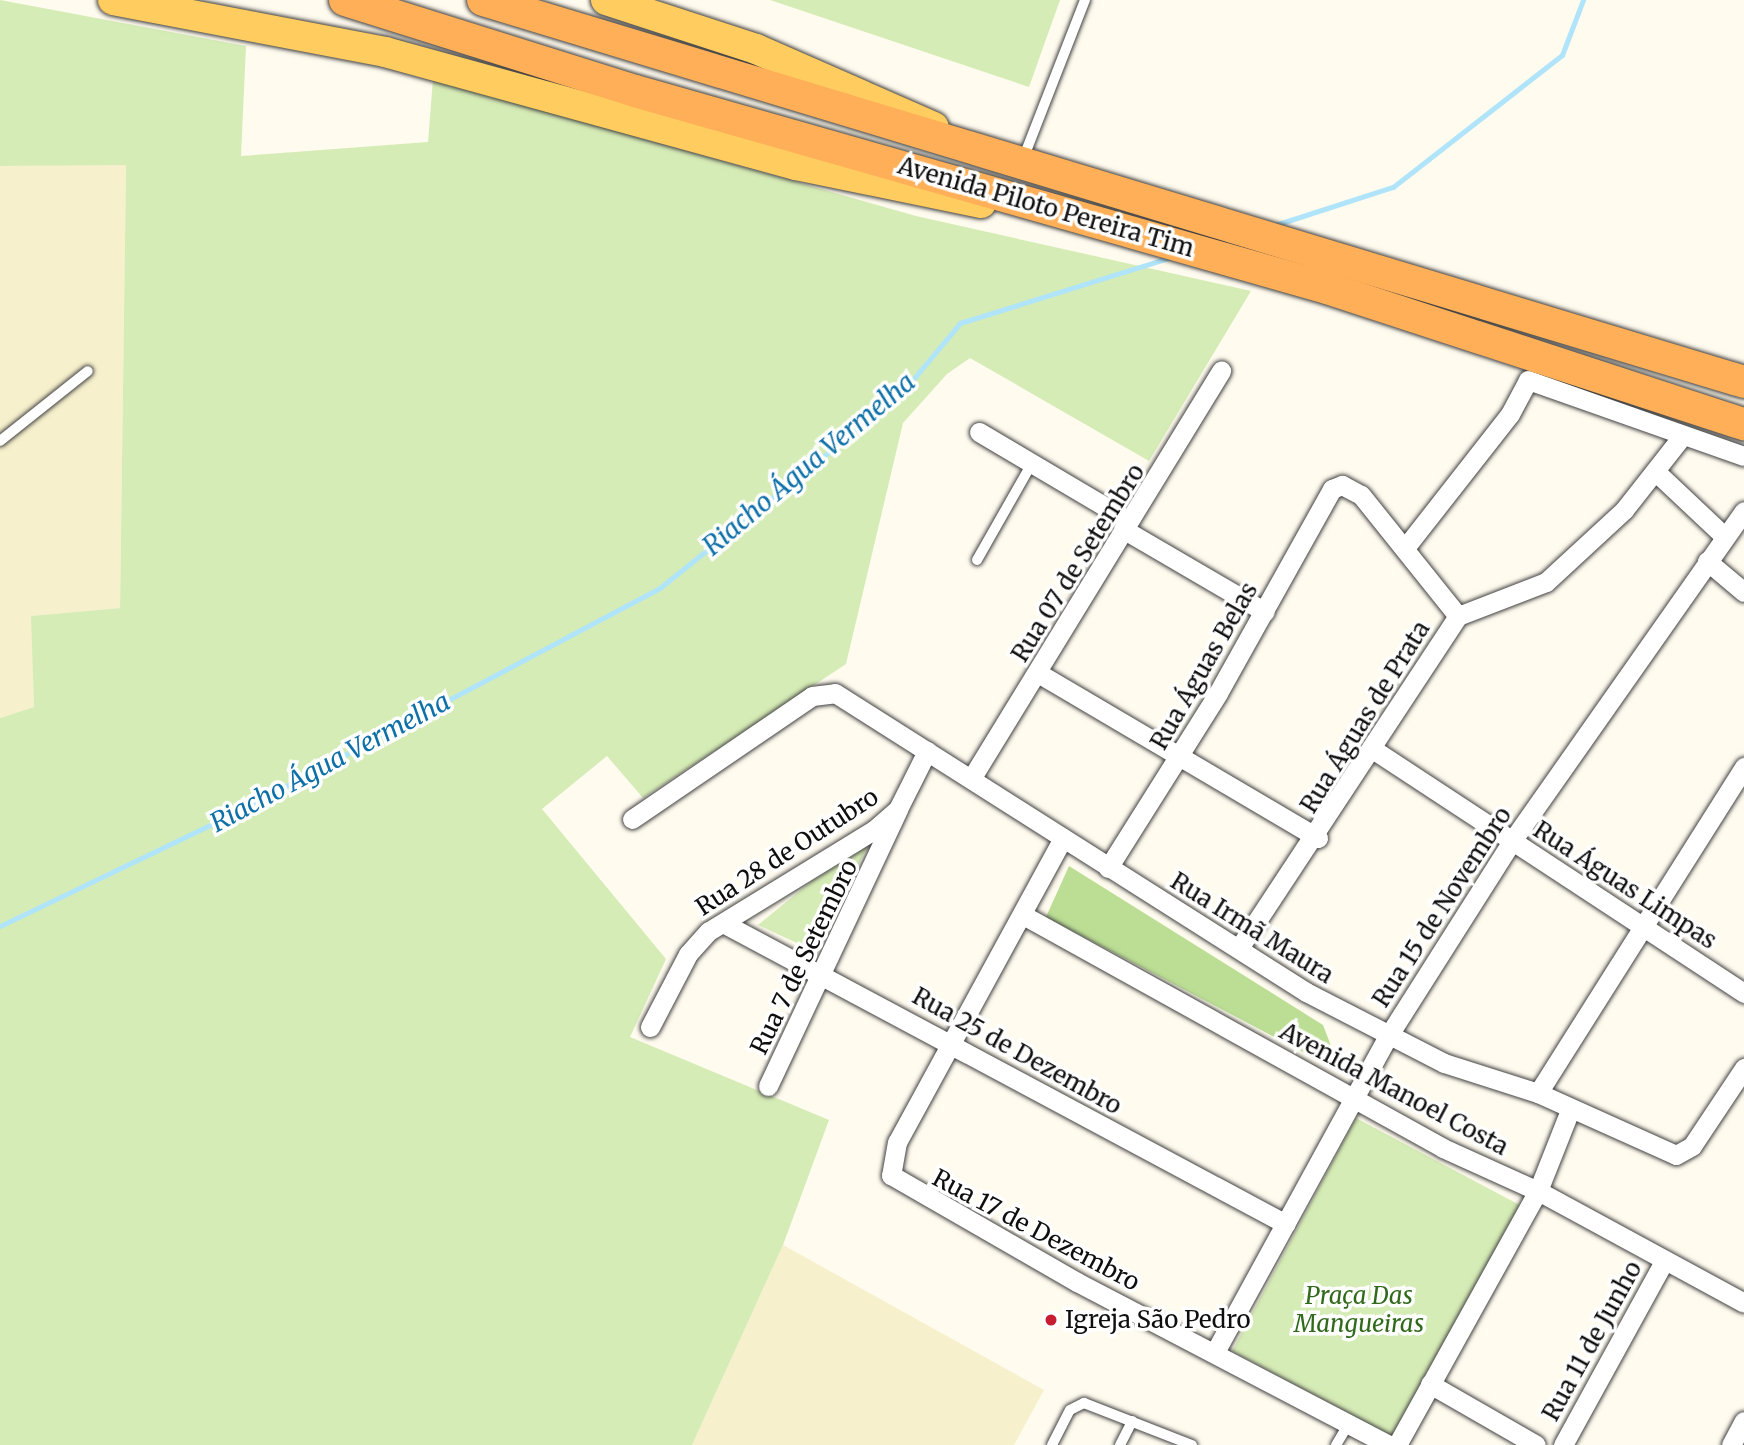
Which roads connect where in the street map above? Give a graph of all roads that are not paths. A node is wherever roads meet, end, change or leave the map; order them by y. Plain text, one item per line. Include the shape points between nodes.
1 (113, 0) edge
2 (345, 0) edge
3 (483, 0) edge
4 (606, 0) edge
5 (1085, 0) edge
6 (982, 150) junction
7 (1022, 162) junction
8 (1099, 224) junction
9 (88, 371) dead end
10 (1222, 371) dead end
11 (1744, 382) edge
12 (1744, 424) edge
13 (979, 432) dead end
14 (1683, 435) junction
15 (0, 441) edge
16 (1744, 456) edge
17 (1032, 463) junction
18 (1655, 471) junction
19 (1744, 510) edge
20 (1125, 525) junction
21 (1724, 536) junction
22 (1405, 548) junction
23 (978, 560) dead end
24 (1707, 561) junction
25 (1744, 592) edge
26 (1265, 612) junction
27 (1458, 616) junction
28 (1038, 673) junction
29 (1374, 750) junction
30 (927, 751) junction
31 (1179, 759) junction
32 (1744, 767) edge
33 (971, 779) junction
34 (1738, 788) edge
35 (898, 809) junction
36 (632, 819) dead end
37 (1063, 838) junction
38 (1318, 838) junction
39 (1512, 841) junction
40 (1108, 868) junction
41 (1023, 915) junction
42 (723, 923) junction
43 (1644, 923) junction
44 (1239, 948) junction
45 (825, 972) junction
46 (1744, 993) edge
47 (650, 1027) dead end
48 (1387, 1038) junction
49 (956, 1044) junction
50 (1744, 1068) edge
51 (768, 1086) dead end
52 (1538, 1093) junction
53 (1354, 1097) junction
54 (1570, 1110) junction
55 (1538, 1191) junction
56 (1286, 1224) junction
57 (1664, 1261) junction
58 (1744, 1303) edge
59 (1215, 1352) junction
60 (1430, 1384) junction
61 (1132, 1421) junction
62 (1350, 1421) junction
63 (1744, 1421) edge
64 (1364, 1438) edge
65 (1052, 1445) edge
66 (1120, 1445) edge
67 (1192, 1445) edge
68 (1336, 1445) edge
69 (1389, 1445) edge
70 (1397, 1445) edge
71 (1536, 1445) edge
72 (1563, 1445) edge
73 (1731, 1445) edge

1 - 8 main road via 385,51 796,165
2 - 8 highway, Avenida Piloto Pereira Tim
3 - 6 highway, Avenida Piloto Pereira Tim
4 - 6 main road via 768,54
5 - 7 lane
6 - 7 highway, Avenida Piloto Pereira Tim
7 - 11 highway, Avenida Piloto Pereira Tim
8 - 12 highway, Avenida Piloto Pereira Tim via 1213,255
9 - 15 lane
10 - 20 street, Rua 07 de Setembro via 1158,482
13 - 17 street
14 - 16 street
14 - 18 street, Rua Águas de Prata
14 - 22 street via 1528,380 1510,414
17 - 20 street
17 - 23 lane
18 - 21 street
18 - 27 street, Rua Águas de Prata via 1624,510 1546,582
19 - 21 street, Rua 15 de Novembro
20 - 26 street
20 - 28 street, Rua 07 de Setembro
21 - 24 street, Rua 15 de Novembro
22 - 26 street, Rua Águas Belas via 1361,495 1337,486
22 - 27 street
24 - 25 street
24 - 39 street, Rua 15 de Novembro
26 - 31 street, Rua Águas Belas
27 - 29 street, Rua Águas de Prata
28 - 31 street
28 - 33 street, Rua 07 de Setembro
29 - 38 street, Rua Águas de Prata
29 - 39 street, Rua Águas Limpas
30 - 33 street, Rua Irmã Maura
30 - 35 street, Rua 28 de Outubro
30 - 36 street, Rua Irmã Maura via 835,693 812,696
31 - 38 street
31 - 40 street, Rua Águas Belas
32 - 34 street
33 - 37 street, Rua Irmã Maura
34 - 43 street
35 - 42 street, Rua 28 de Outubro
35 - 45 street, Rua 7 de Setembro
37 - 40 street, Rua Irmã Maura
37 - 41 street
38 - 44 street, Rua Águas de Prata
39 - 43 street, Rua Águas Limpas
39 - 48 street, Rua 15 de Novembro
40 - 44 street, Rua Irmã Maura
41 - 49 street
41 - 53 street, Avenida Manoel Costa
42 - 45 street, Rua 25 de Dezembro
42 - 47 street, Rua 28 de Outubro via 688,954
43 - 46 street, Rua Águas Limpas
43 - 52 street
44 - 48 street, Rua Irmã Maura
45 - 49 street, Rua 25 de Dezembro
45 - 51 street, Rua 7 de Setembro
48 - 52 street, Rua Irmã Maura
48 - 53 street, Rua 15 de Novembro
49 - 56 street, Rua 25 de Dezembro
49 - 59 street, Rua 17 de Dezembro via 897,1142 889,1170 926,1200
50 - 54 street, Rua Irmã Maura via 1692,1146 1668,1154
52 - 54 street, Rua Irmã Maura
53 - 55 street, Avenida Manoel Costa via 1443,1148
53 - 56 street, Rua 15 de Novembro
54 - 55 street
55 - 57 street, Avenida Manoel Costa
55 - 60 street
56 - 59 street, Rua 15 de Novembro
57 - 58 street, Avenida Manoel Costa
57 - 72 street, Rua 11 de Junho
59 - 62 street, Rua 17 de Dezembro
60 - 70 street
60 - 71 street
61 - 65 lane via 1077,1405
61 - 66 lane
61 - 67 lane
62 - 64 street, Rua 17 de Dezembro
62 - 68 lane
63 - 73 street
64 - 69 street, Rua 17 de Dezembro

